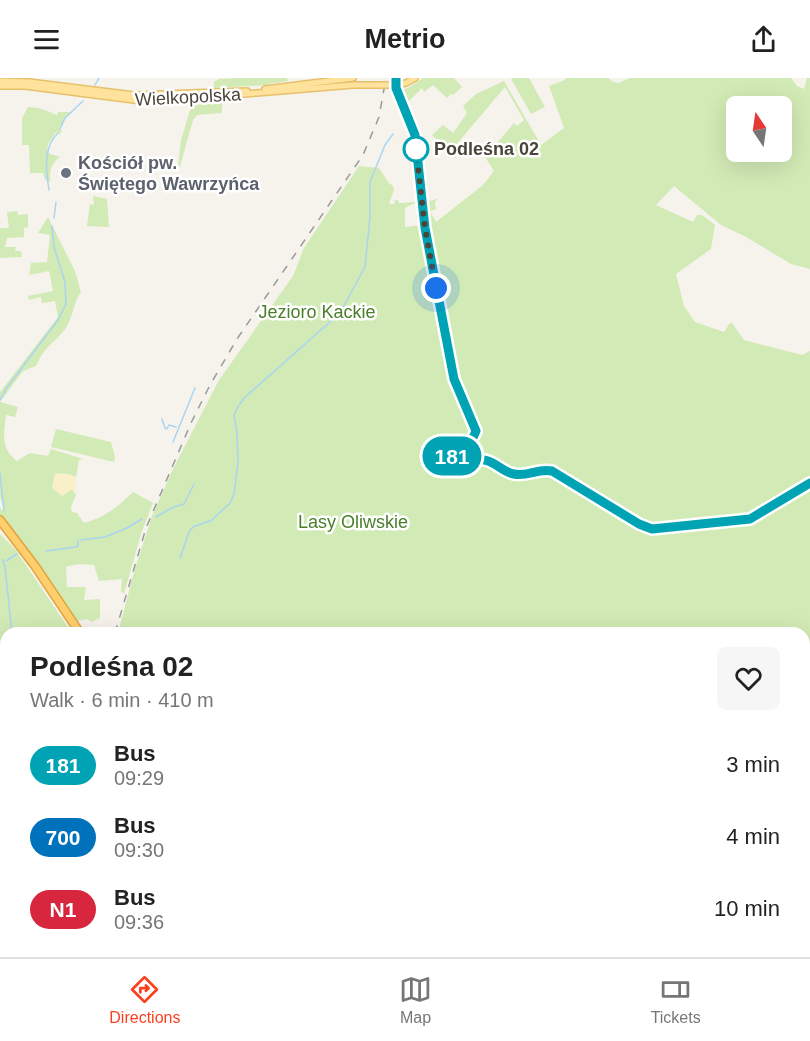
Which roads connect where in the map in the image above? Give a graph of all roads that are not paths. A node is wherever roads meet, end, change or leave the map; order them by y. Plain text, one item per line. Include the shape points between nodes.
1 (353, 78) edge
2 (396, 78) edge
3 (416, 78) edge
4 (0, 81) edge
5 (394, 85) junction
6 (0, 86) edge
7 (810, 483) edge
8 (0, 520) edge
9 (0, 527) edge
10 (74, 627) edge
11 (74, 627) edge

1 - 4 main road, Wielkopolska via 162,95
2 - 5 main road
3 - 5 main road, Wielkopolska
5 - 6 main road, Wielkopolska, bridge via 153,102
5 - 7 main road via 415,135 425,228 454,379 476,429 473,440 451,458 451,465 482,459 514,474 552,471 649,528 745,520
8 - 10 highway
9 - 11 highway

